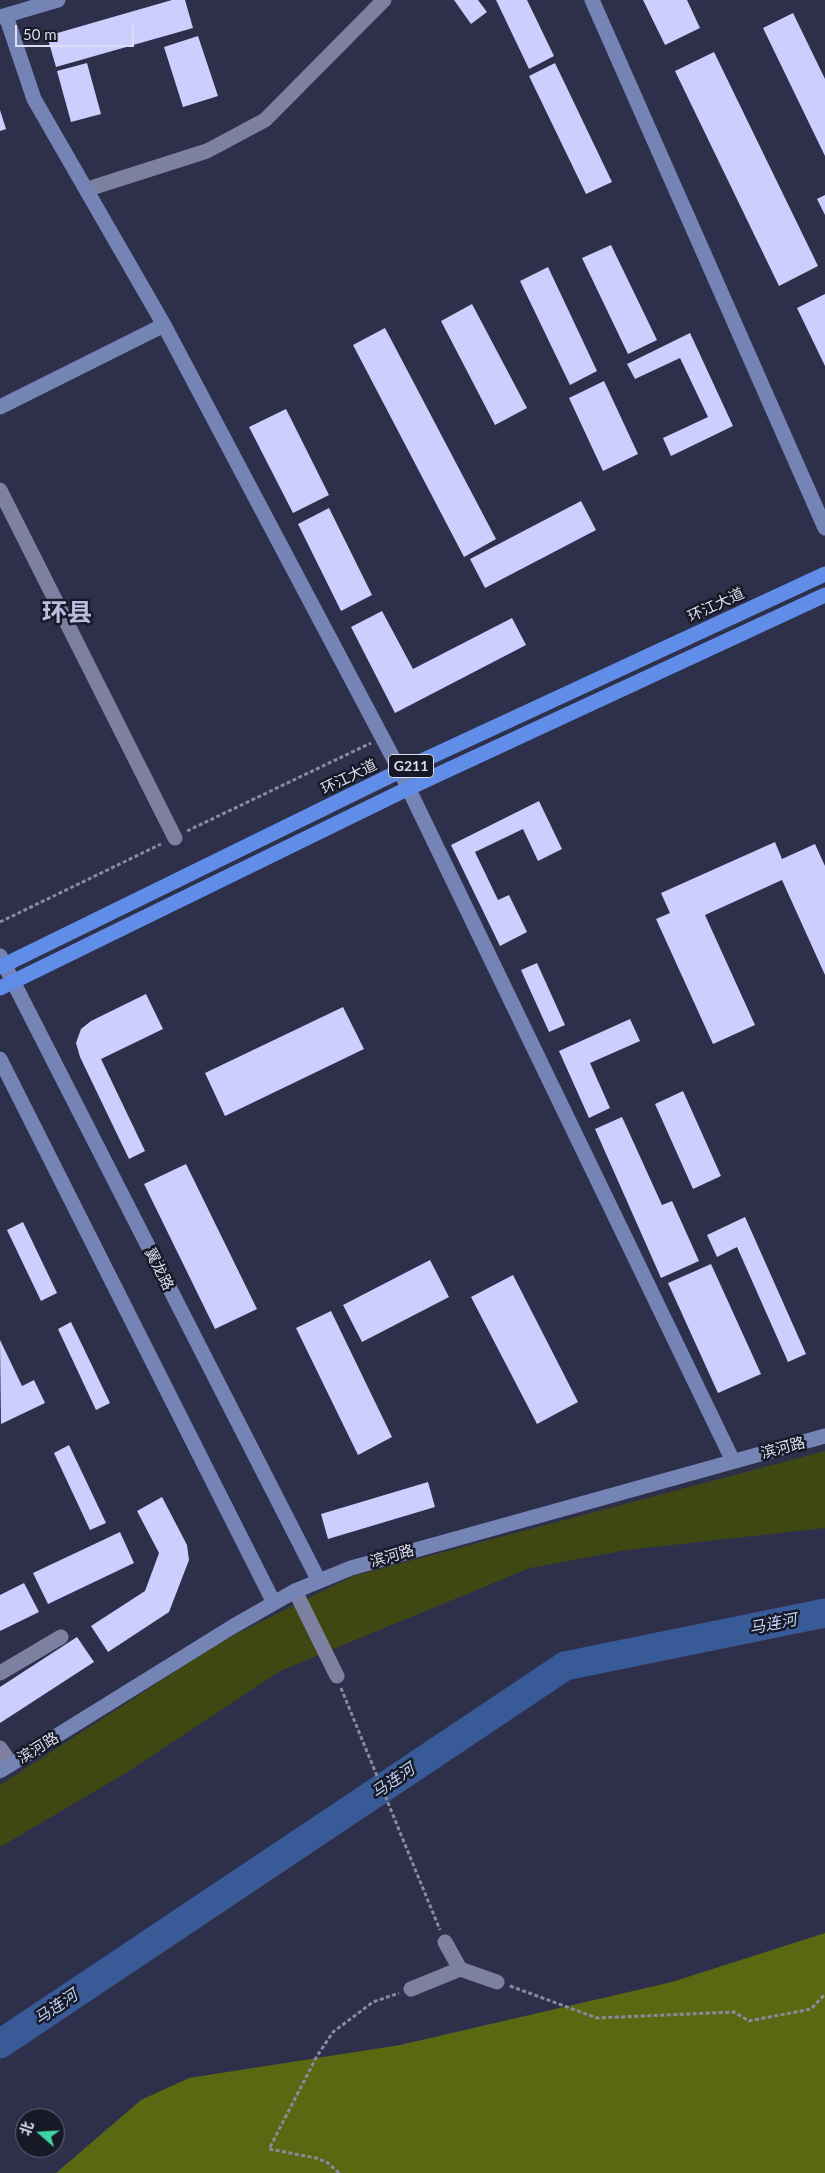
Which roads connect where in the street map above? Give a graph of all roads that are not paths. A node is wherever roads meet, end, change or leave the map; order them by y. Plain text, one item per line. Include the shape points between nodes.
1 (58, 0) edge
2 (384, 0) edge
3 (592, 0) edge
4 (3, 17) edge
5 (88, 189) junction
6 (164, 325) junction
7 (0, 407) edge
8 (0, 490) edge
9 (825, 528) edge
10 (825, 574) edge
11 (825, 595) edge
12 (400, 771) junction
13 (409, 788) junction
14 (175, 838) road end
15 (1, 962) edge
16 (6, 984) edge
17 (0, 1059) edge
18 (825, 1436) edge
19 (733, 1461) junction
20 (319, 1581) junction
21 (296, 1591) junction
22 (274, 1603) junction
23 (61, 1637) dead end
24 (0, 1673) edge
25 (336, 1676) road end
26 (0, 1748) edge
27 (6, 1767) edge
28 (445, 1942) road end
29 (460, 1969) junction
30 (497, 1982) road end
31 (411, 1989) road end

1 - 4 street
2 - 5 street via 264,120 207,151
3 - 9 street
4 - 5 street via 34,100
5 - 6 street
6 - 7 street
6 - 12 street
8 - 14 street
10 - 12 highway, 环江大道 / G211
11 - 13 highway, G211
12 - 13 street
12 - 15 highway, 环江大道 / G211
13 - 16 highway, G211
13 - 19 street
15 - 16 street, 翼龙路
16 - 20 street, 翼龙路
17 - 22 street
18 - 19 street, 滨河路
19 - 20 street, 滨河路 via 351,1568
20 - 21 street, 滨河路
21 - 22 street, 滨河路
21 - 25 street
22 - 27 street, 滨河路
23 - 24 street
26 - 27 street
28 - 29 street
29 - 30 street
29 - 31 street

